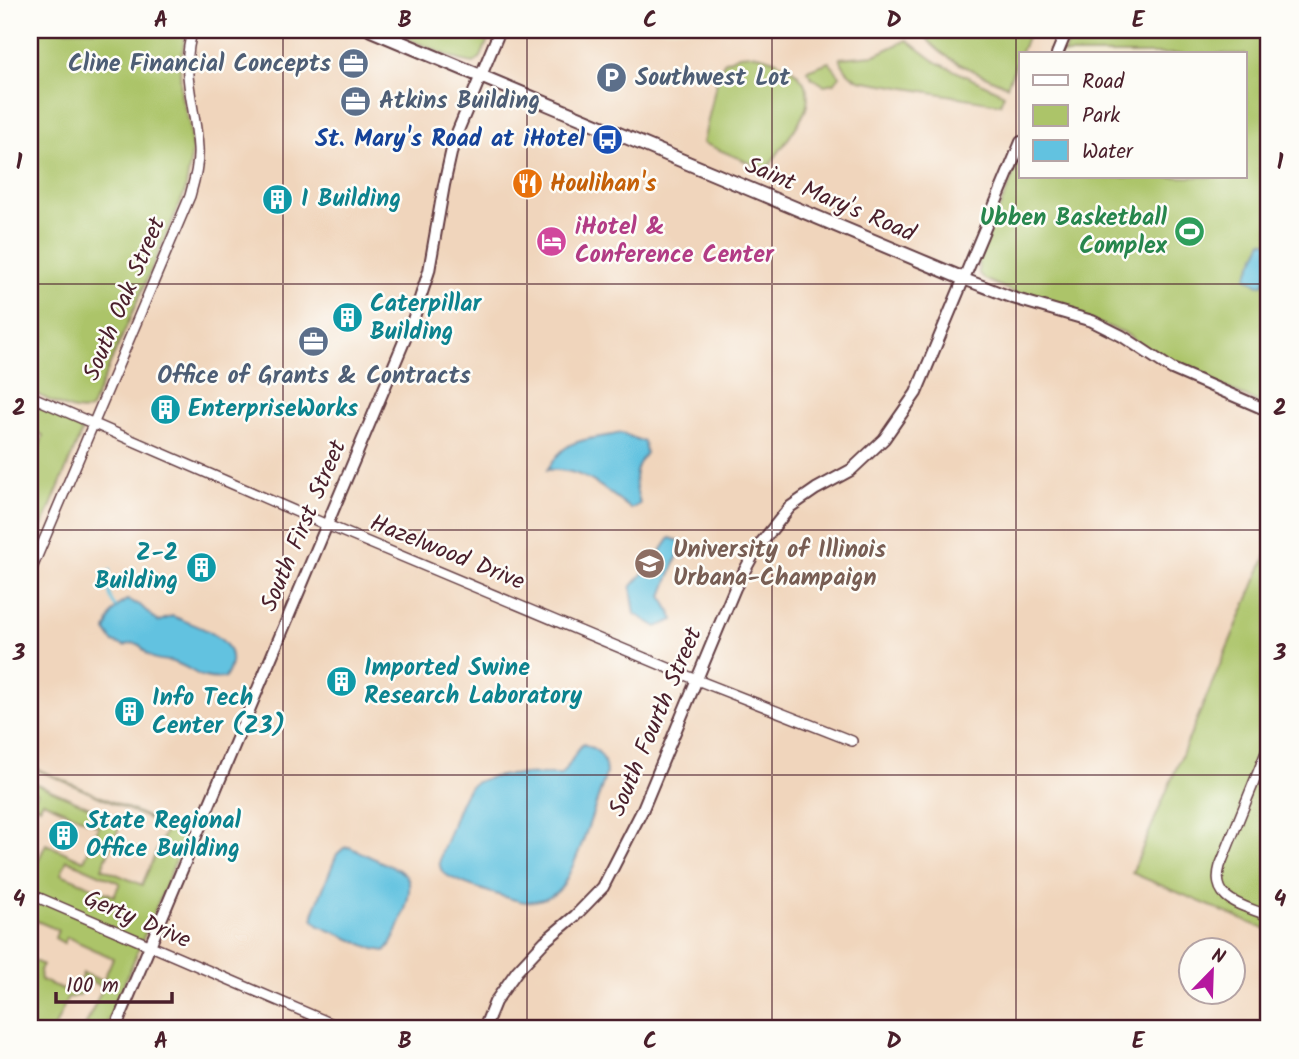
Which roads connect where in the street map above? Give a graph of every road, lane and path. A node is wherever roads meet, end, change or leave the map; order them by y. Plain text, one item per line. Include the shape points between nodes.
1 (193, 30) edge
2 (371, 30) edge
3 (500, 30) edge
4 (1067, 30) edge
5 (1057, 52) edge
6 (480, 75) junction
7 (1019, 147) edge
8 (964, 279) junction
9 (30, 396) edge
10 (1269, 411) edge
11 (92, 424) junction
12 (327, 525) junction
13 (30, 573) edge
14 (697, 680) junction
15 (852, 741) dead end
16 (1269, 745) edge
17 (30, 894) edge
18 (1269, 916) edge
19 (150, 947) junction
20 (115, 1029) edge
21 (344, 1029) edge
22 (484, 1029) edge

1 - 11 street, South Oak Street via 186,67 198,151 194,182
2 - 6 main road, Saint Mary's Road
3 - 6 street, South First Street
4 - 5 street
6 - 8 main road, Saint Mary's Road
6 - 12 street, South First Street via 454,140 422,294
7 - 8 street, South Fourth Street
8 - 10 street, Saint Mary's Road via 1092,321 1179,372
8 - 14 street, South Fourth Street via 905,413 850,470 790,507 757,548 734,588
9 - 11 street, Hazelwood Drive
11 - 12 street, Hazelwood Drive
11 - 13 street, South Oak Street
12 - 14 street, Hazelwood Drive
12 - 19 street, South First Street
14 - 15 street, Hazelwood Drive
14 - 22 street, South Fourth Street via 642,811 603,887 517,971 495,1002
16 - 18 street via 1220,866 1219,888 1225,897
17 - 19 street, Gerty Drive
19 - 20 street, South First Street
19 - 21 street, Gerty Drive

